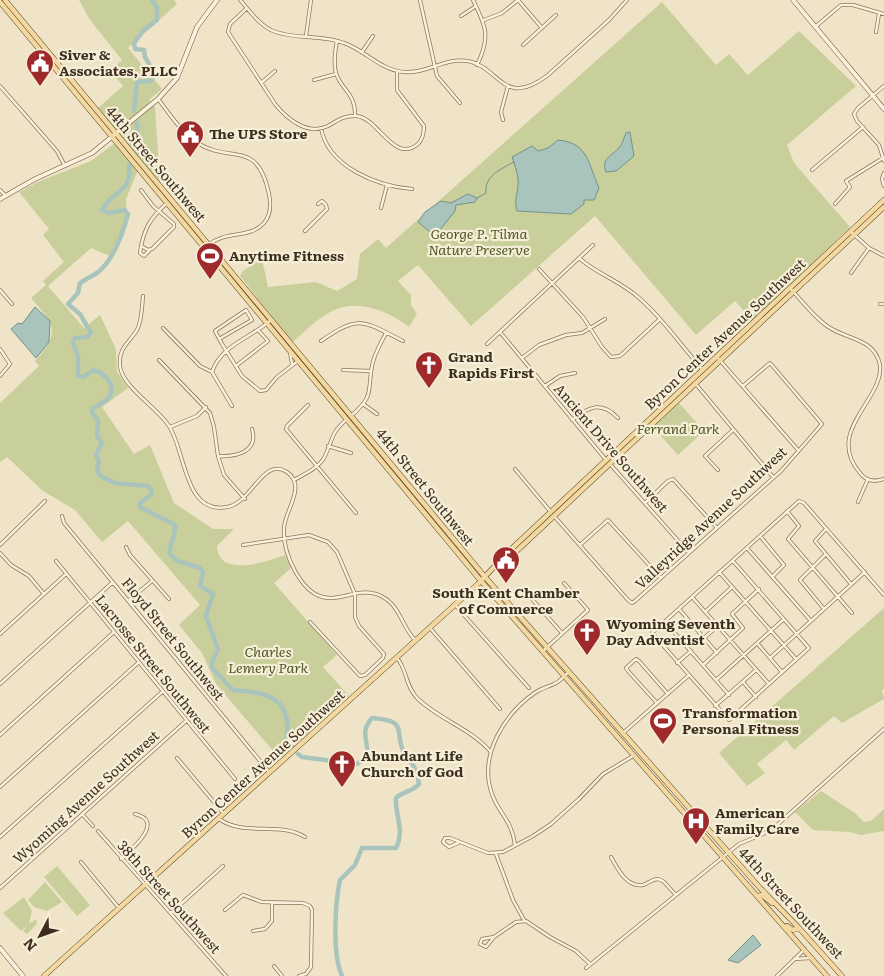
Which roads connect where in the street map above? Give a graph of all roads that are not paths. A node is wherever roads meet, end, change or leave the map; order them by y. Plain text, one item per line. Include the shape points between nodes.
1 (5, 0) edge
2 (217, 0) edge
3 (240, 0) edge
4 (311, 0) edge
5 (420, 0) edge
6 (473, 0) edge
7 (518, 0) edge
8 (627, 0) edge
9 (793, 0) edge
10 (838, 0) edge
11 (0, 2) edge
12 (476, 6) junction
13 (840, 6) junction
14 (247, 8) junction
15 (879, 13) junction
16 (884, 14) edge
17 (556, 15) dead end
18 (461, 16) dead end
19 (484, 20) junction
20 (815, 27) junction
21 (542, 28) junction
22 (876, 32) dead end
23 (306, 36) junction
24 (373, 36) dead end
25 (337, 40) junction
26 (523, 45) dead end
27 (362, 52) junction
28 (478, 65) junction
29 (434, 67) junction
30 (275, 71) dead end
31 (398, 72) junction
32 (336, 74) junction
33 (314, 80) dead end
34 (261, 83) junction
35 (0, 86) edge
36 (508, 86) junction
37 (884, 86) edge
38 (872, 95) junction
39 (158, 99) junction
40 (460, 103) dead end
41 (884, 109) edge
42 (355, 116) junction
43 (504, 120) dead end
44 (863, 127) junction
45 (321, 128) junction
46 (114, 135) junction
47 (883, 160) edge
48 (66, 167) junction
49 (812, 170) dead end
50 (884, 173) edge
51 (387, 185) junction
52 (884, 186) edge
53 (159, 189) junction
54 (412, 189) dead end
55 (0, 190) edge
56 (141, 190) dead end
57 (5, 196) junction
58 (0, 199) edge
59 (884, 200) edge
60 (168, 203) junction
61 (318, 204) dead end
62 (836, 204) dead end
63 (884, 207) edge
64 (381, 208) dead end
65 (159, 210) junction
66 (305, 231) dead end
67 (852, 233) junction
68 (593, 245) dead end
69 (141, 246) junction
70 (208, 247) junction
71 (869, 248) junction
72 (150, 249) junction
73 (884, 256) edge
74 (579, 258) junction
75 (539, 269) dead end
76 (851, 273) dead end
77 (552, 283) junction
78 (0, 290) edge
79 (792, 290) junction
80 (143, 296) dead end
81 (12, 304) dead end
82 (880, 304) dead end
83 (884, 304) edge
84 (605, 319) dead end
85 (660, 320) junction
86 (269, 322) junction
87 (162, 328) dead end
88 (591, 328) junction
89 (258, 330) junction
90 (500, 332) junction
91 (386, 333) junction
92 (219, 339) junction
93 (321, 341) dead end
94 (403, 341) dead end
95 (487, 344) dead end
96 (0, 349) edge
97 (226, 349) junction
98 (289, 350) junction
99 (522, 358) junction
100 (719, 359) junction
101 (160, 360) dead end
102 (300, 361) junction
103 (292, 364) junction
104 (236, 366) junction
105 (343, 370) dead end
106 (371, 371) junction
107 (212, 372) junction
108 (704, 372) junction
109 (575, 373) dead end
110 (0, 376) edge
111 (694, 382) junction
112 (545, 386) junction
113 (743, 386) junction
114 (363, 404) junction
115 (308, 405) dead end
116 (206, 406) junction
117 (232, 406) dead end
118 (377, 414) dead end
119 (350, 417) junction
120 (618, 418) dead end
121 (572, 420) junction
122 (170, 427) junction
123 (252, 428) dead end
124 (732, 430) junction
125 (328, 446) junction
126 (798, 450) junction
127 (351, 453) dead end
128 (218, 456) junction
129 (608, 462) junction
130 (386, 465) junction
131 (316, 467) junction
132 (394, 467) junction
133 (515, 468) dead end
134 (718, 470) dead end
135 (773, 477) junction
136 (868, 479) junction
137 (884, 479) edge
138 (294, 480) junction
139 (246, 499) junction
140 (45, 501) dead end
141 (858, 502) dead end
142 (645, 503) junction
143 (787, 511) junction
144 (356, 513) dead end
145 (553, 514) junction
146 (62, 516) dead end
147 (717, 528) junction
148 (826, 528) junction
149 (760, 536) junction
150 (284, 538) junction
151 (0, 544) edge
152 (243, 545) dead end
153 (580, 545) junction
154 (126, 546) dead end
155 (746, 548) junction
156 (0, 553) edge
157 (689, 553) junction
158 (825, 555) junction
159 (733, 560) junction
160 (56, 561) dead end
161 (812, 567) junction
162 (719, 572) junction
163 (865, 572) junction
164 (66, 574) junction
165 (772, 577) junction
166 (661, 578) junction
167 (483, 579) junction
168 (152, 581) junction
169 (113, 582) junction
170 (564, 583) dead end
171 (852, 584) junction
172 (732, 587) junction
173 (758, 589) junction
174 (44, 594) junction
175 (355, 594) junction
176 (884, 595) edge
177 (530, 597) dead end
178 (692, 597) junction
179 (838, 597) junction
180 (169, 599) dead end
181 (129, 600) junction
182 (745, 602) junction
183 (90, 603) junction
184 (456, 604) junction
185 (679, 609) junction
186 (824, 609) junction
187 (705, 612) junction
188 (852, 613) dead end
189 (784, 619) junction
190 (810, 621) junction
191 (310, 622) dead end
192 (665, 622) junction
193 (718, 626) junction
194 (430, 628) junction
195 (771, 631) junction
196 (114, 632) junction
197 (562, 633) junction
198 (797, 633) junction
199 (0, 634) edge
200 (704, 638) junction
201 (416, 641) junction
202 (731, 641) junction
203 (757, 643) junction
204 (784, 646) junction
205 (545, 649) junction
206 (691, 651) junction
207 (717, 653) junction
208 (744, 655) junction
209 (397, 658) junction
210 (770, 658) junction
211 (796, 660) junction
212 (138, 662) junction
213 (677, 663) junction
214 (703, 665) junction
215 (756, 670) junction
216 (783, 672) junction
217 (567, 674) junction
218 (688, 676) junction
219 (716, 680) junction
220 (742, 682) junction
221 (0, 684) edge
222 (769, 685) junction
223 (529, 688) dead end
224 (162, 692) junction
225 (668, 694) junction
226 (729, 695) junction
227 (756, 697) junction
228 (656, 703) junction
229 (715, 706) junction
230 (500, 709) dead end
231 (186, 721) junction
232 (884, 729) edge
233 (620, 734) junction
234 (0, 735) edge
235 (490, 751) junction
236 (635, 752) junction
237 (177, 758) dead end
238 (270, 773) junction
239 (235, 779) dead end
240 (657, 780) junction
241 (663, 780) junction
242 (0, 787) edge
243 (692, 811) junction
244 (686, 812) junction
245 (82, 814) junction
246 (136, 814) dead end
247 (224, 814) junction
248 (219, 819) junction
249 (93, 826) dead end
250 (98, 831) dead end
251 (306, 837) dead end
252 (0, 838) edge
253 (458, 843) junction
254 (516, 845) junction
255 (729, 852) junction
256 (496, 854) junction
257 (724, 856) junction
258 (611, 857) dead end
259 (122, 859) junction
260 (81, 862) dead end
261 (223, 866) dead end
262 (144, 886) junction
263 (0, 888) edge
264 (676, 895) junction
265 (758, 896) junction
266 (272, 903) junction
267 (775, 904) junction
268 (119, 908) junction
269 (225, 910) dead end
270 (170, 914) junction
271 (524, 920) junction
272 (782, 922) junction
273 (799, 928) junction
274 (253, 931) dead end
275 (494, 937) junction
276 (814, 945) junction
277 (0, 948) edge
278 (804, 950) junction
279 (812, 958) junction
280 (793, 960) junction
281 (590, 964) junction
282 (274, 966) dead end
283 (586, 968) dead end
284 (23, 976) edge
285 (44, 976) edge
286 (226, 976) edge
287 (282, 976) edge
288 (299, 976) edge
289 (777, 976) edge
290 (827, 976) edge
291 (842, 976) edge

1 - 46 main road, 44th Street Southwest
2 - 39 street via 197,27 177,78
3 - 14 street
4 - 23 street
5 - 29 street
6 - 12 street
7 - 19 street via 502,13
7 - 21 street
8 - 36 street via 539,82 522,87
9 - 20 street
10 - 13 street
11 - 46 main road, 44th Street Southwest
12 - 18 street
12 - 19 street
13 - 15 street via 853,5
13 - 20 street
14 - 23 street via 260,23 273,31
14 - 34 street via 230,24 228,32
15 - 16 street
15 - 22 street
17 - 21 street
19 - 28 street via 486,42
20 - 38 street
21 - 26 street
23 - 25 street
24 - 27 street
25 - 27 street
25 - 32 street
27 - 31 street
28 - 29 street via 458,61
28 - 36 street
29 - 31 street
29 - 40 street via 442,84
30 - 34 street
31 - 42 street via 398,90 424,126 420,142 408,149 397,147 372,123
32 - 33 street
32 - 42 street via 354,101
34 - 45 street via 282,114 302,126
35 - 48 street via 57,151
36 - 43 street via 501,112
37 - 38 street
38 - 41 street
38 - 44 street via 855,113 856,122
39 - 46 street
39 - 70 street via 194,141 250,159 265,176 270,202 269,215 263,224 247,233 220,237
42 - 45 street via 340,118
44 - 47 street via 879,145
44 - 49 street
45 - 51 street via 328,147 341,161 369,179
46 - 48 street via 92,153
46 - 53 main road, 44th Street Southwest
47 - 62 street via 846,181 850,187
48 - 57 street
50 - 52 street
51 - 54 street
51 - 64 street
53 - 60 main road, 44th Street Southwest
53 - 70 main road, 44th Street Southwest
55 - 57 street
56 - 65 street
57 - 58 street
59 - 67 main road, Byron Center Avenue Southwest
60 - 65 street
60 - 70 main road, 44th Street Southwest via 201,244
61 - 66 street via 322,201 327,209
63 - 67 main road, Byron Center Avenue Southwest
65 - 69 street via 145,228
65 - 72 street via 174,227
67 - 71 street
67 - 79 main road, Byron Center Avenue Southwest
68 - 74 street
69 - 72 street
69 - 72 street via 143,256
70 - 86 main road, 44th Street Southwest
71 - 73 street
71 - 76 street
74 - 77 street
74 - 85 street via 593,270 628,289
75 - 77 street
77 - 88 street
77 - 90 street
78 - 81 street
79 - 100 main road, Byron Center Avenue Southwest
79 - 136 street via 826,326 866,343 878,359 879,381 849,443 852,461
80 - 122 street via 139,326 122,350 120,368 126,382 154,407
82 - 83 street
84 - 88 street
85 - 88 street via 614,358 607,354
85 - 108 street
86 - 89 street
86 - 98 main road, 44th Street Southwest
86 - 119 main road, 44th Street Southwest
87 - 107 street via 200,366
88 - 99 street via 539,345
89 - 97 street
89 - 104 street via 268,341
90 - 95 street
90 - 99 street, Ancient Drive Southwest
91 - 93 street via 368,324 353,322
91 - 94 street
91 - 106 street via 375,354
92 - 92 street via 215,331 246,310 252,320
92 - 97 street
96 - 110 street via 10,364
97 - 104 street
97 - 107 street
98 - 102 main road, 44th Street Southwest
98 - 103 street
99 - 112 street, Ancient Drive Southwest
100 - 108 main road, Byron Center Avenue Southwest
100 - 113 street
101 - 116 street
102 - 103 street
102 - 119 main road, 44th Street Southwest
103 - 104 street via 263,392 248,382
105 - 106 street
106 - 114 street via 370,390
107 - 117 street
108 - 111 main road, Byron Center Avenue Southwest
109 - 112 street via 560,376
111 - 124 street
111 - 129 main road, Byron Center Avenue Southwest
112 - 121 street, Ancient Drive Southwest
113 - 126 street
113 - 126 street, Valleyridge Avenue Southwest via 770,363 815,413 822,424
114 - 118 street
114 - 119 street
115 - 131 street via 286,429
116 - 122 street via 197,416
116 - 128 street via 214,427
119 - 125 street via 334,431
119 - 130 main road, 44th Street Southwest
119 - 132 main road, 44th Street Southwest
120 - 121 street via 608,409 596,406
121 - 129 street, Ancient Drive Southwest
122 - 139 street via 184,459 191,489 196,495 205,503 219,508
123 - 128 street via 254,439 247,450 232,457
124 - 134 street via 705,456
124 - 135 street
125 - 127 street
125 - 131 street
126 - 135 street, Valleyridge Avenue Southwest
128 - 139 street via 224,475
129 - 142 street, Ancient Drive Southwest
129 - 145 main road, Byron Center Avenue Southwest
130 - 132 main road
130 - 167 main road, 44th Street Southwest
131 - 138 street
131 - 144 street
132 - 167 main road, 44th Street Southwest
133 - 145 street
135 - 147 street, Valleyridge Avenue Southwest
136 - 137 street
136 - 141 street
138 - 139 street via 282,470 269,471
138 - 150 street via 296,493 285,516
140 - 151 street
142 - 147 street via 674,479
142 - 157 street, Ancient Drive Southwest
143 - 148 street via 801,500
143 - 149 street
143 - 161 street via 799,526 788,539
145 - 153 street
145 - 167 main road, Byron Center Avenue Southwest
146 - 169 street, Floyd Street Southwest via 64,523
147 - 157 street, Valleyridge Avenue Southwest
148 - 158 street via 815,541
148 - 163 street
149 - 155 street
149 - 165 street via 784,565
150 - 152 street
150 - 175 street via 309,534 328,542 339,556
150 - 175 street via 295,571 309,589 335,599
153 - 166 street via 608,520
153 - 166 street, Valleyridge Avenue Southwest via 632,603
154 - 168 street
155 - 159 street
155 - 165 street
156 - 174 street via 11,565 29,576
157 - 166 street, Valleyridge Avenue Southwest
158 - 161 street
158 - 171 street
159 - 162 street
159 - 173 street
160 - 164 street, Lacrosse Street Southwest
161 - 179 street
161 - 186 street via 800,580
162 - 172 street
162 - 178 street
163 - 171 street
163 - 176 street
164 - 174 street
164 - 183 street, Lacrosse Street Southwest
165 - 190 street
167 - 184 main road, Byron Center Avenue Southwest
167 - 205 main road, 44th Street Southwest
168 - 180 street
168 - 181 street
169 - 181 street, Floyd Street Southwest
169 - 183 street
170 - 197 street via 588,610
171 - 179 street
172 - 182 street
172 - 187 street
173 - 182 street
173 - 189 street
174 - 199 street
175 - 191 street via 355,617 359,626 384,654 365,675 360,676
175 - 201 street via 379,594 388,600 399,611
177 - 197 street
178 - 185 street
178 - 187 street
179 - 186 street
179 - 188 street
181 - 238 street, Floyd Street Southwest
182 - 195 street
182 - 202 street via 732,614 743,628
183 - 196 street, Lacrosse Street Southwest
183 - 221 street
184 - 194 main road, Byron Center Avenue Southwest
184 - 223 street
185 - 192 street
185 - 200 street
186 - 190 street
187 - 193 street
189 - 195 street
189 - 198 street
190 - 198 street
192 - 206 street
192 - 213 street via 652,634
193 - 200 street
193 - 202 street
194 - 201 main road, Byron Center Avenue Southwest
194 - 230 street
195 - 203 street
195 - 204 street
196 - 212 street, Lacrosse Street Southwest
196 - 234 street
197 - 205 street
198 - 204 street
198 - 211 street via 809,648
200 - 207 street
201 - 209 main road, Byron Center Avenue Southwest
202 - 207 street
202 - 208 street
203 - 208 street
203 - 210 street
204 - 210 street
204 - 211 street
205 - 217 main road, 44th Street Southwest
206 - 213 street
206 - 214 street
207 - 214 street
208 - 215 street
208 - 219 street
209 - 235 street via 407,685 417,698
209 - 238 main road, Byron Center Avenue Southwest
210 - 216 street
211 - 216 street
212 - 224 street, Lacrosse Street Southwest
212 - 242 street
213 - 218 street
214 - 219 street
215 - 220 street
215 - 222 street
216 - 222 street
217 - 233 main road, 44th Street Southwest
217 - 235 street via 534,693 513,713
218 - 225 street
218 - 229 street
219 - 226 street
220 - 226 street
220 - 227 street
222 - 227 street
224 - 231 street, Lacrosse Street Southwest
224 - 252 street
225 - 228 street
225 - 228 street via 636,659 626,668
226 - 229 street
227 - 229 street via 728,720
228 - 233 street
231 - 239 street, Lacrosse Street Southwest
231 - 245 street, Wyoming Avenue Southwest
232 - 255 street via 777,825
233 - 236 main road, 44th Street Southwest
233 - 236 main road, 44th Street Southwest
235 - 254 street via 488,776 492,794 510,824
236 - 240 main road, 44th Street Southwest
236 - 241 main road, 44th Street Southwest via 644,757
236 - 254 street via 603,774 551,824
237 - 247 street
238 - 247 main road, Byron Center Avenue Southwest
240 - 241 main road
240 - 244 main road, 44th Street Southwest
241 - 243 main road, 44th Street Southwest
243 - 244 main road
243 - 255 main road, 44th Street Southwest
244 - 257 main road, 44th Street Southwest
245 - 249 street
245 - 263 street, Wyoming Avenue Southwest
246 - 259 street via 146,821 146,833
247 - 248 main road, Byron Center Avenue Southwest
248 - 251 street via 239,828 284,831
248 - 262 main road, Byron Center Avenue Southwest
250 - 259 street, 38th Street Southwest
253 - 253 street via 449,847 443,842 447,837
253 - 256 street
254 - 256 street
255 - 257 street
255 - 267 main road, 44th Street Southwest
256 - 271 street
257 - 264 street
257 - 265 main road, 44th Street Southwest
258 - 264 street via 621,874 631,882 641,885 658,879
259 - 262 street, 38th Street Southwest
260 - 268 street
261 - 270 street
262 - 268 main road, Byron Center Avenue Southwest
262 - 270 street, 38th Street Southwest
264 - 281 street
265 - 267 main road via 761,894
265 - 272 main road, 44th Street Southwest
266 - 269 street via 243,895
266 - 274 street via 272,921 264,929
266 - 288 street via 307,903 312,910 311,967 306,974
267 - 273 main road, 44th Street Southwest
268 - 285 main road, Byron Center Avenue Southwest
270 - 286 street, 38th Street Southwest
271 - 275 street
271 - 281 street via 576,951
272 - 273 main road via 791,930
272 - 278 main road, 44th Street Southwest
273 - 276 main road, 44th Street Southwest
275 - 275 street via 482,939 480,944 486,947
276 - 278 main road
276 - 291 main road, 44th Street Southwest
277 - 284 street
278 - 279 main road, 44th Street Southwest
278 - 280 street
279 - 280 street
279 - 290 main road, 44th Street Southwest
280 - 289 street
281 - 283 street
282 - 287 street

